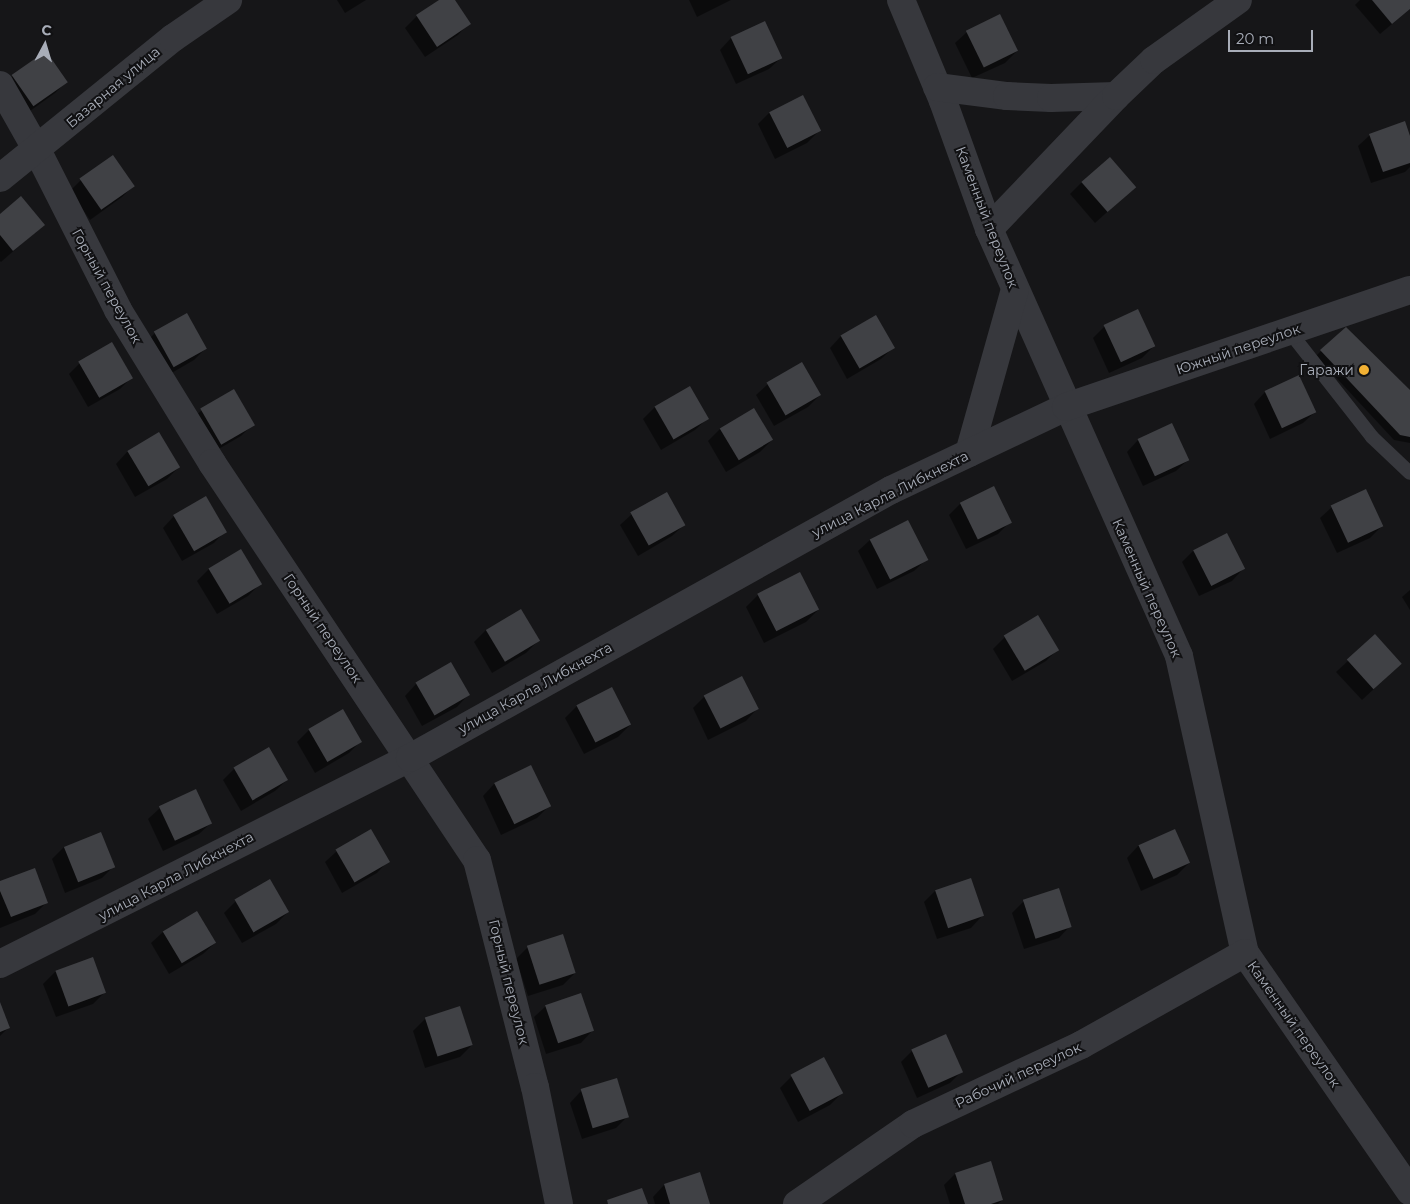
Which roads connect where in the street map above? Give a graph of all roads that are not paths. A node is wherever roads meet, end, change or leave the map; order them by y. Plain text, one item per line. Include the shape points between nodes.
1 (228, 0) edge
2 (901, 0) edge
3 (1238, 0) edge
4 (0, 85) edge
5 (937, 87) junction
6 (1116, 96) junction
7 (37, 150) junction
8 (0, 178) edge
9 (989, 229) junction
10 (1015, 289) junction
11 (1410, 290) edge
12 (1289, 331) junction
13 (1066, 407) junction
14 (969, 453) junction
15 (1410, 473) edge
16 (410, 758) junction
17 (1244, 953) junction
18 (0, 964) edge
19 (1410, 1191) edge
20 (559, 1204) edge
21 (797, 1204) edge

1 - 7 street, Базарная улица via 173,38
2 - 5 street, Каменный переулок
3 - 6 street via 1154,60
4 - 7 street, Горный переулок
5 - 6 street via 1007,96
5 - 9 street, Каменный переулок
6 - 9 street
7 - 8 street, Базарная улица
7 - 16 street, Горный переулок via 118,310 212,463
9 - 10 street, Каменный переулок
10 - 13 street, Каменный переулок
10 - 14 street
11 - 12 street, Южный переулок
12 - 13 street, Южный переулок
12 - 15 lane via 1372,437
13 - 14 street, улица Карла Либкнехта
13 - 17 street, Каменный переулок via 1179,656
14 - 16 street, улица Карла Либкнехта via 891,490
16 - 18 street, улица Карла Либкнехта
16 - 20 street, Горный переулок via 478,860 535,1087
17 - 19 street, Каменный переулок
17 - 21 street, Рабочий переулок via 1081,1045 913,1124

